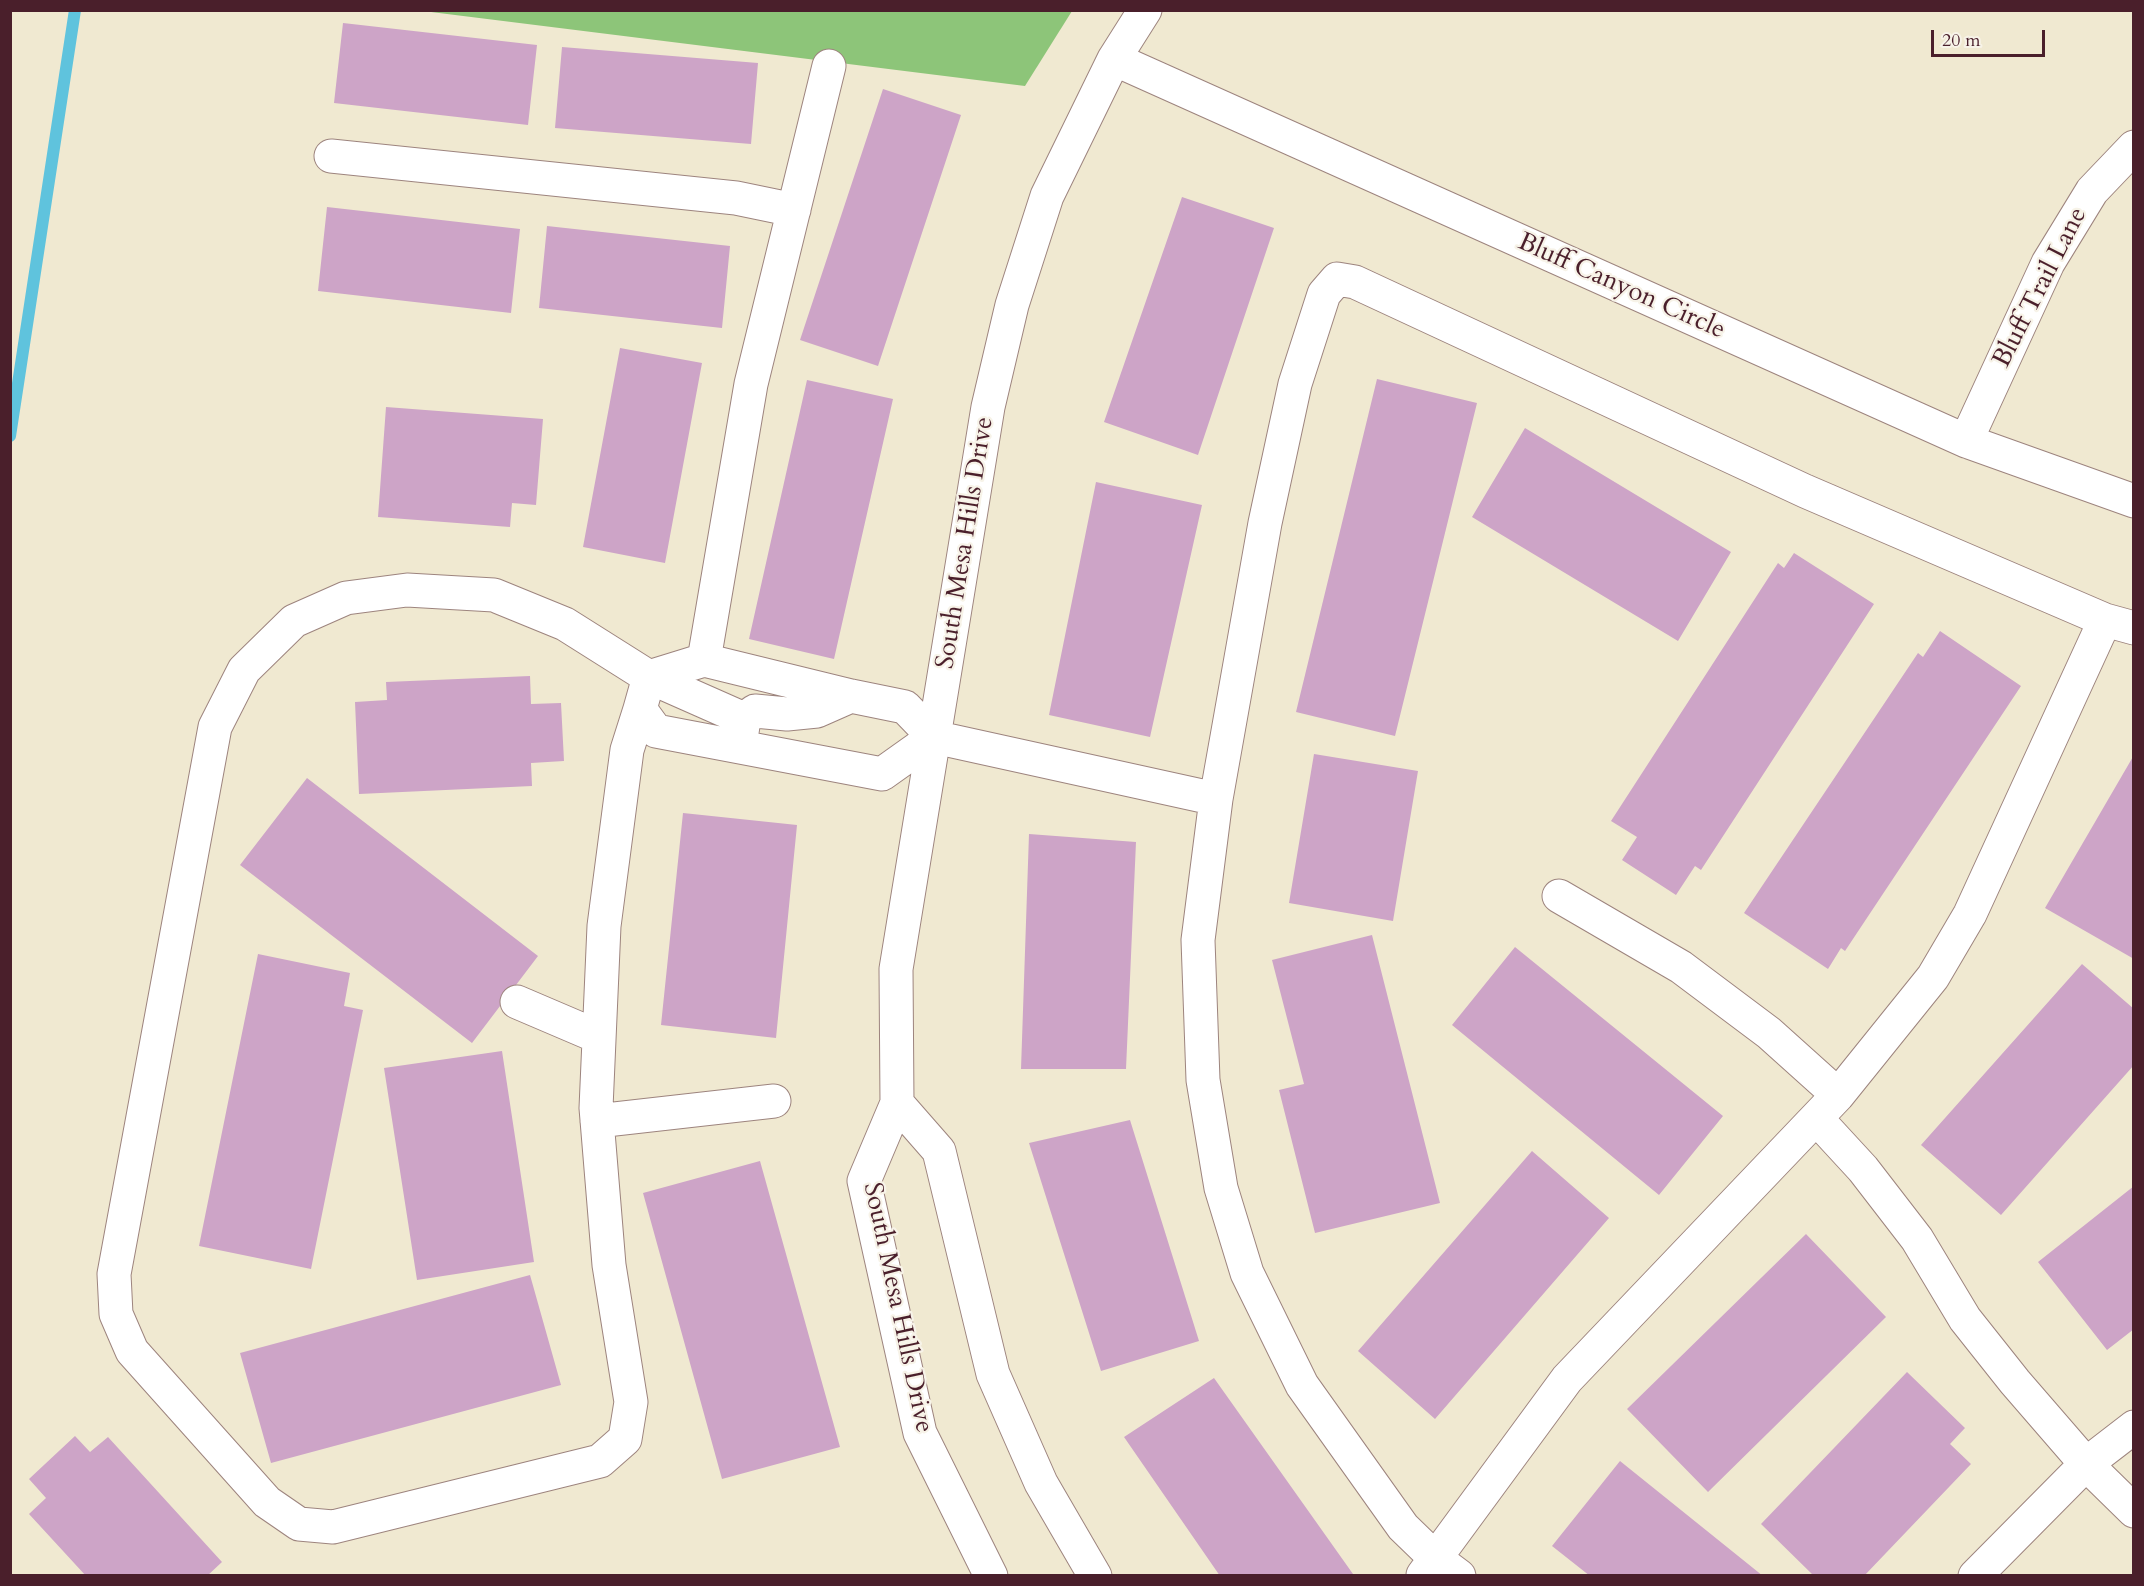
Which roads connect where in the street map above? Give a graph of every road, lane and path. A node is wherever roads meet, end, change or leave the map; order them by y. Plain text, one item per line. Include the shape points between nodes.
1 (1145, 10) edge
2 (1114, 59) junction
3 (829, 66) dead end
4 (2133, 147) edge
5 (331, 156) dead end
6 (794, 210) junction
7 (1966, 441) junction
8 (2133, 501) edge
9 (2119, 624) edge
10 (704, 660) junction
11 (649, 677) junction
12 (851, 696) junction
13 (648, 720) junction
14 (742, 733) junction
15 (934, 737) junction
16 (1216, 798) junction
17 (1559, 896) dead end
18 (517, 1002) dead end
19 (599, 1037) junction
20 (774, 1101) dead end
21 (897, 1103) junction
22 (1827, 1107) junction
23 (597, 1121) junction
24 (2133, 1427) edge
25 (2086, 1464) junction
26 (2133, 1511) edge
27 (1439, 1570) edge
28 (991, 1575) edge
29 (1095, 1575) edge
30 (1975, 1575) edge

1 - 2 street, South Mesa Hills Drive
2 - 7 street, Bluff Canyon Circle
2 - 15 street, South Mesa Hills Drive via 1047,196 1012,305 988,407
3 - 6 street
4 - 7 street, Bluff Trail Lane via 2092,192 2048,263
5 - 6 street via 736,198
6 - 10 street via 751,384
7 - 8 street, Bluff Canyon Circle
9 - 16 street via 1805,491 1355,282 1337,279 1324,294 1295,384 1265,523
9 - 22 street via 1934,977
10 - 11 street
10 - 12 street
11 - 13 street
11 - 14 street
11 - 23 street via 565,624 495,595 408,590 346,598 294,621 244,670 215,727 114,1274 116,1314 132,1352 267,1502 299,1524 333,1527 600,1461 625,1439 631,1402 609,1264
12 - 14 street via 817,711 755,711
12 - 15 street via 904,707
13 - 14 street
13 - 19 street via 627,750 604,926
14 - 15 street via 882,774
15 - 16 street
15 - 21 street, South Mesa Hills Drive via 896,969
16 - 27 street via 1198,940 1203,1080 1221,1188 1247,1273 1302,1385 1403,1527
17 - 22 street via 1681,967 1769,1033
18 - 19 street
19 - 23 street
20 - 23 street
21 - 28 street, South Mesa Hills Drive via 864,1181 920,1433
21 - 29 street via 939,1151 993,1374 1041,1483
22 - 25 street via 1863,1169 1917,1239 1965,1320
22 - 27 street via 1567,1379
24 - 25 street
25 - 26 street
25 - 30 street

